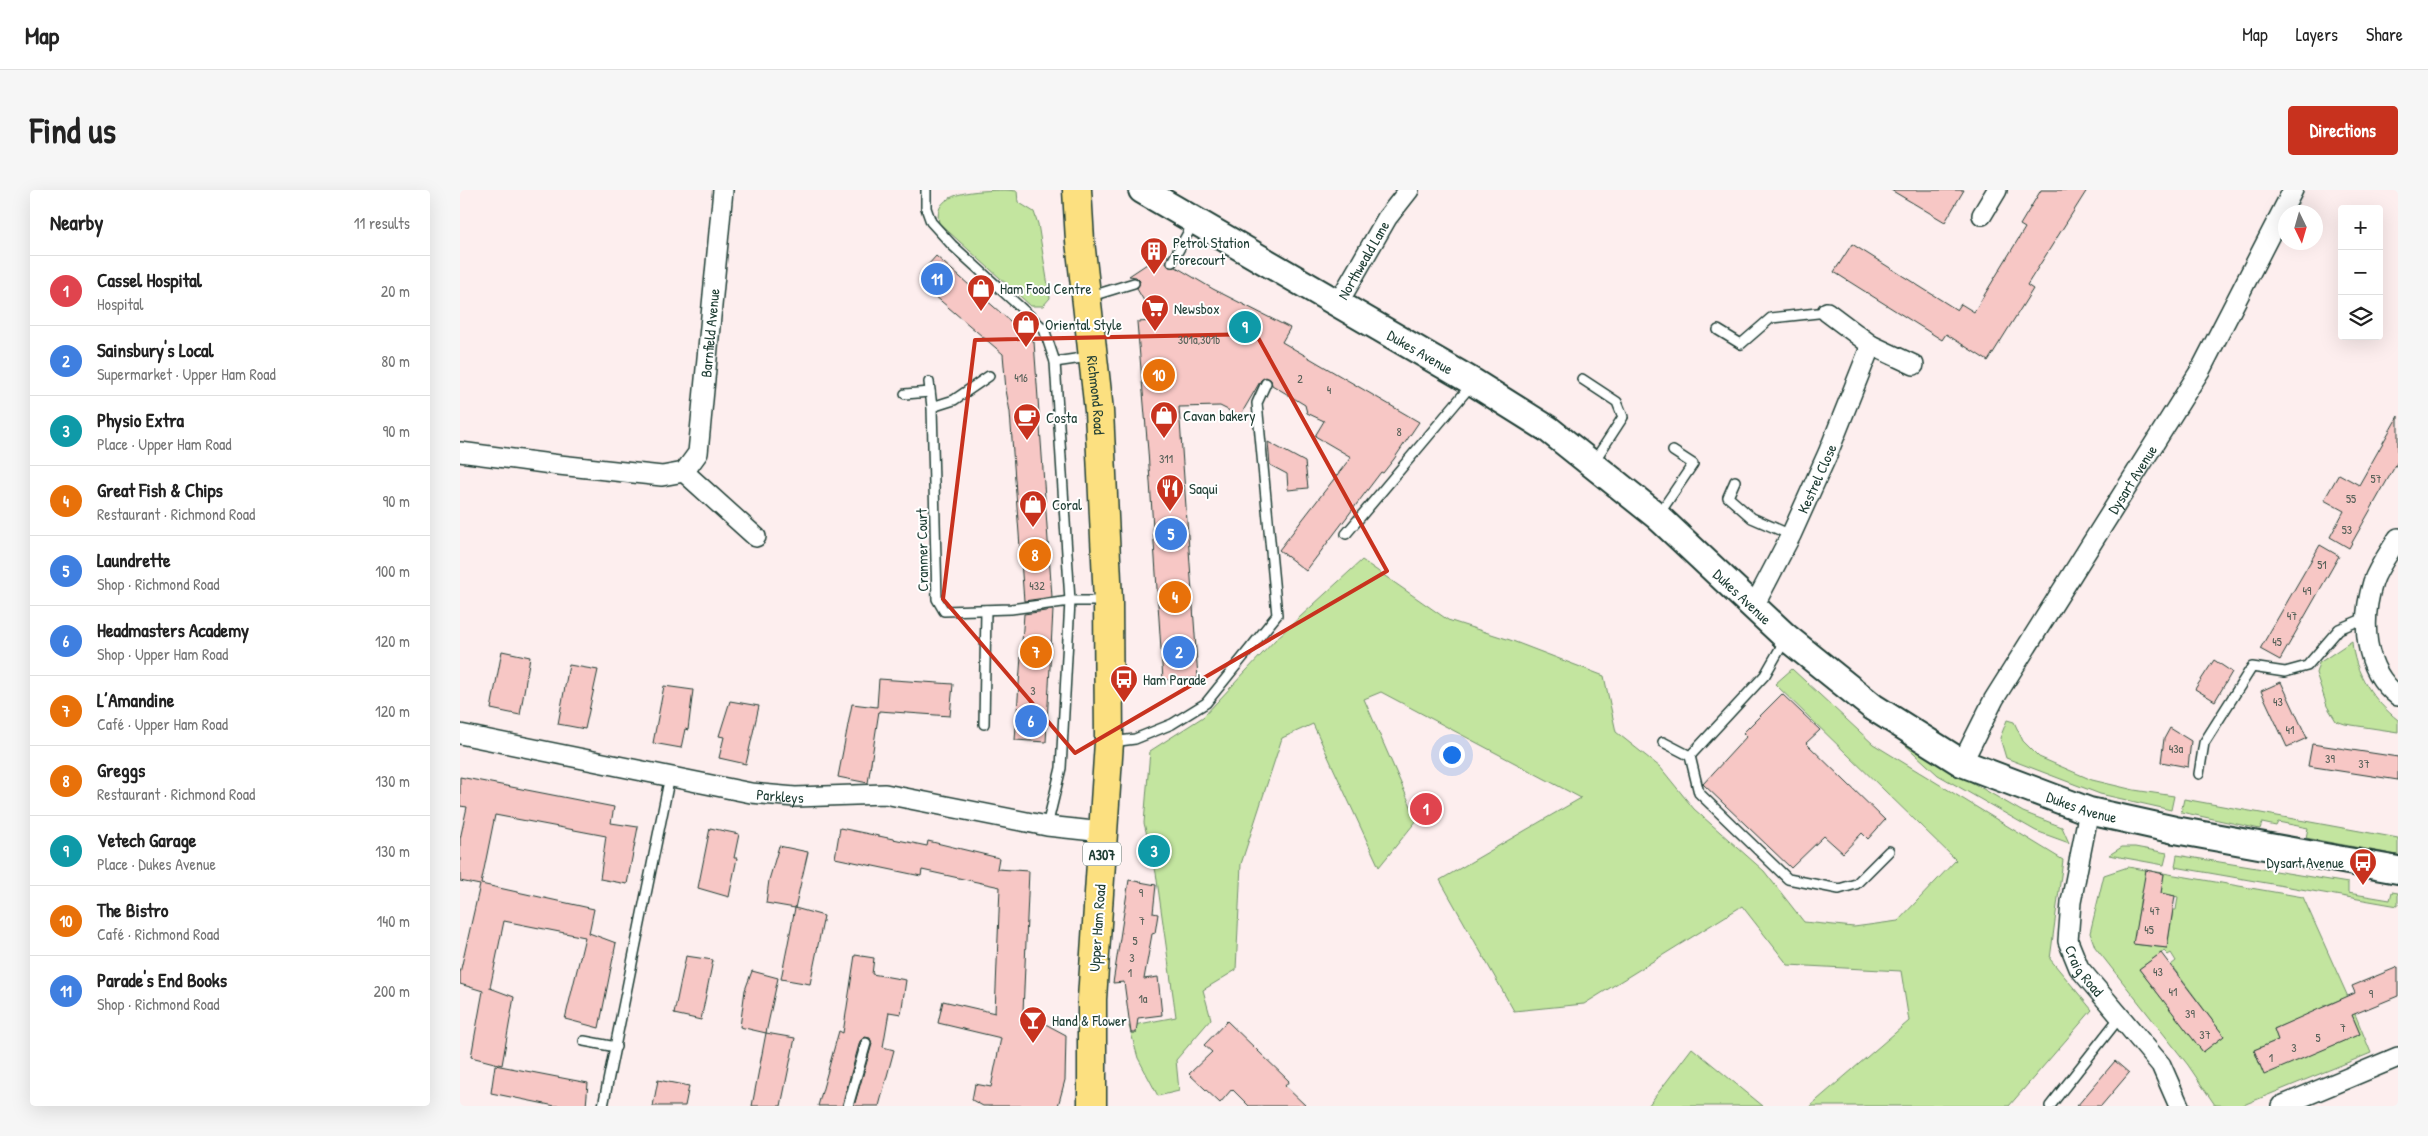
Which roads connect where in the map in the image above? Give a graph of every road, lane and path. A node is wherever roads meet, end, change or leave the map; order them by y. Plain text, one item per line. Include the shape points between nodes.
1 (723, 190) edge
2 (926, 190) edge
3 (1077, 190) edge
4 (1142, 190) edge
5 (1408, 190) edge
6 (1997, 190) edge
7 (2293, 190) edge
8 (1982, 215) dead end
9 (1195, 219) junction
10 (1172, 262) dead end
11 (1134, 284) dead end
12 (1087, 297) junction
13 (1337, 305) junction
14 (1827, 312) joint
15 (1718, 330) dead end
16 (1871, 345) junction
17 (1094, 356) junction
18 (1055, 362) junction
19 (1914, 365) dead end
20 (989, 376) dead end
21 (1582, 379) dead end
22 (929, 382) dead end
23 (1473, 382) junction
24 (1266, 383) dead end
25 (930, 392) junction
26 (905, 394) dead end
27 (932, 407) junction
28 (1673, 451) dead end
29 (460, 452) edge
30 (1593, 463) junction
31 (684, 472) junction
32 (1735, 481) dead end
33 (1657, 516) junction
34 (1346, 534) dead end
35 (1792, 535) junction
36 (756, 537) dead end
37 (2398, 538) edge
38 (1108, 601) junction
39 (1070, 602) junction
40 (1754, 606) junction
41 (986, 610) junction
42 (2365, 618) junction
43 (1786, 637) junction
44 (2398, 696) edge
45 (984, 724) dead end
46 (460, 734) edge
47 (1109, 742) junction
48 (1663, 742) dead end
49 (1690, 756) junction
50 (1962, 763) junction
51 (2199, 774) dead end
52 (670, 776) junction
53 (2089, 811) junction
54 (1047, 826) junction
55 (1103, 832) junction
56 (1889, 851) dead end
57 (2398, 870) edge
58 (2120, 1017) junction
59 (584, 1041) dead end
60 (866, 1043) dead end
61 (616, 1047) junction
62 (2398, 1057) edge
63 (602, 1106) edge
64 (848, 1106) edge
65 (1092, 1106) edge
66 (2050, 1106) edge
67 (2179, 1106) edge
68 (2281, 1106) edge

1 - 31 street, Barnfield Avenue via 698,453
2 - 18 lane via 926,208 936,228 1044,329
3 - 12 main road, Richmond Road / A307
4 - 9 street, Dukes Avenue
5 - 13 street, Northweald Lane via 1387,218
6 - 8 street
7 - 50 street, Dysart Avenue via 2201,369 1994,699
9 - 10 lane
9 - 13 street, Dukes Avenue
11 - 12 lane
12 - 17 main road, Richmond Road / A307
13 - 23 street, Dukes Avenue
14 - 15 lane via 1771,318 1741,344
14 - 16 street
16 - 19 street
16 - 35 street, Kestrel Close
17 - 18 lane
17 - 38 main road, Richmond Road / A307 via 1103,465
18 - 39 lane
20 - 27 lane via 954,400
21 - 30 lane via 1617,402 1623,417
22 - 25 lane, Cranmer Court
23 - 30 street, Dukes Avenue via 1548,429
23 - 34 lane
24 - 47 lane via 1258,403 1277,615 1206,702 1172,724 1135,739
25 - 26 lane
25 - 27 lane, Cranmer Court
27 - 41 lane, Cranmer Court via 937,599 944,611
28 - 33 lane via 1693,464
29 - 31 street via 662,476
30 - 33 street, Dukes Avenue
31 - 36 street
32 - 35 lane via 1728,497 1752,518
33 - 40 street, Dukes Avenue
35 - 40 street, Kestrel Close
37 - 42 street via 2374,580
38 - 39 lane, Cranmer Court
38 - 47 main road, Upper Ham Road / A307
39 - 41 lane, Cranmer Court
39 - 54 lane via 1061,768
40 - 43 street, Dukes Avenue
41 - 45 lane
42 - 44 street via 2376,670
42 - 51 lane via 2339,629 2307,666 2286,672 2252,667 2204,743
43 - 49 lane via 1765,675
43 - 50 street, Dukes Avenue via 1873,707
46 - 52 street, Parkleys
47 - 55 main road, Upper Ham Road / A307
48 - 49 lane
49 - 56 lane via 1699,793 1788,879 1839,889 1856,884
50 - 53 street, Dukes Avenue
52 - 54 street, Parkleys via 751,793 795,797 886,794
52 - 61 lane
53 - 57 street, Dukes Avenue via 2175,830
53 - 58 street, Craig Road via 2071,902 2068,941 2079,968
54 - 55 street, Parkleys
55 - 65 main road, Upper Ham Road / A307 via 1091,1024
58 - 66 lane
58 - 67 street, Craig Road via 2161,1065
59 - 61 lane
60 - 64 lane
61 - 63 lane
62 - 68 street

